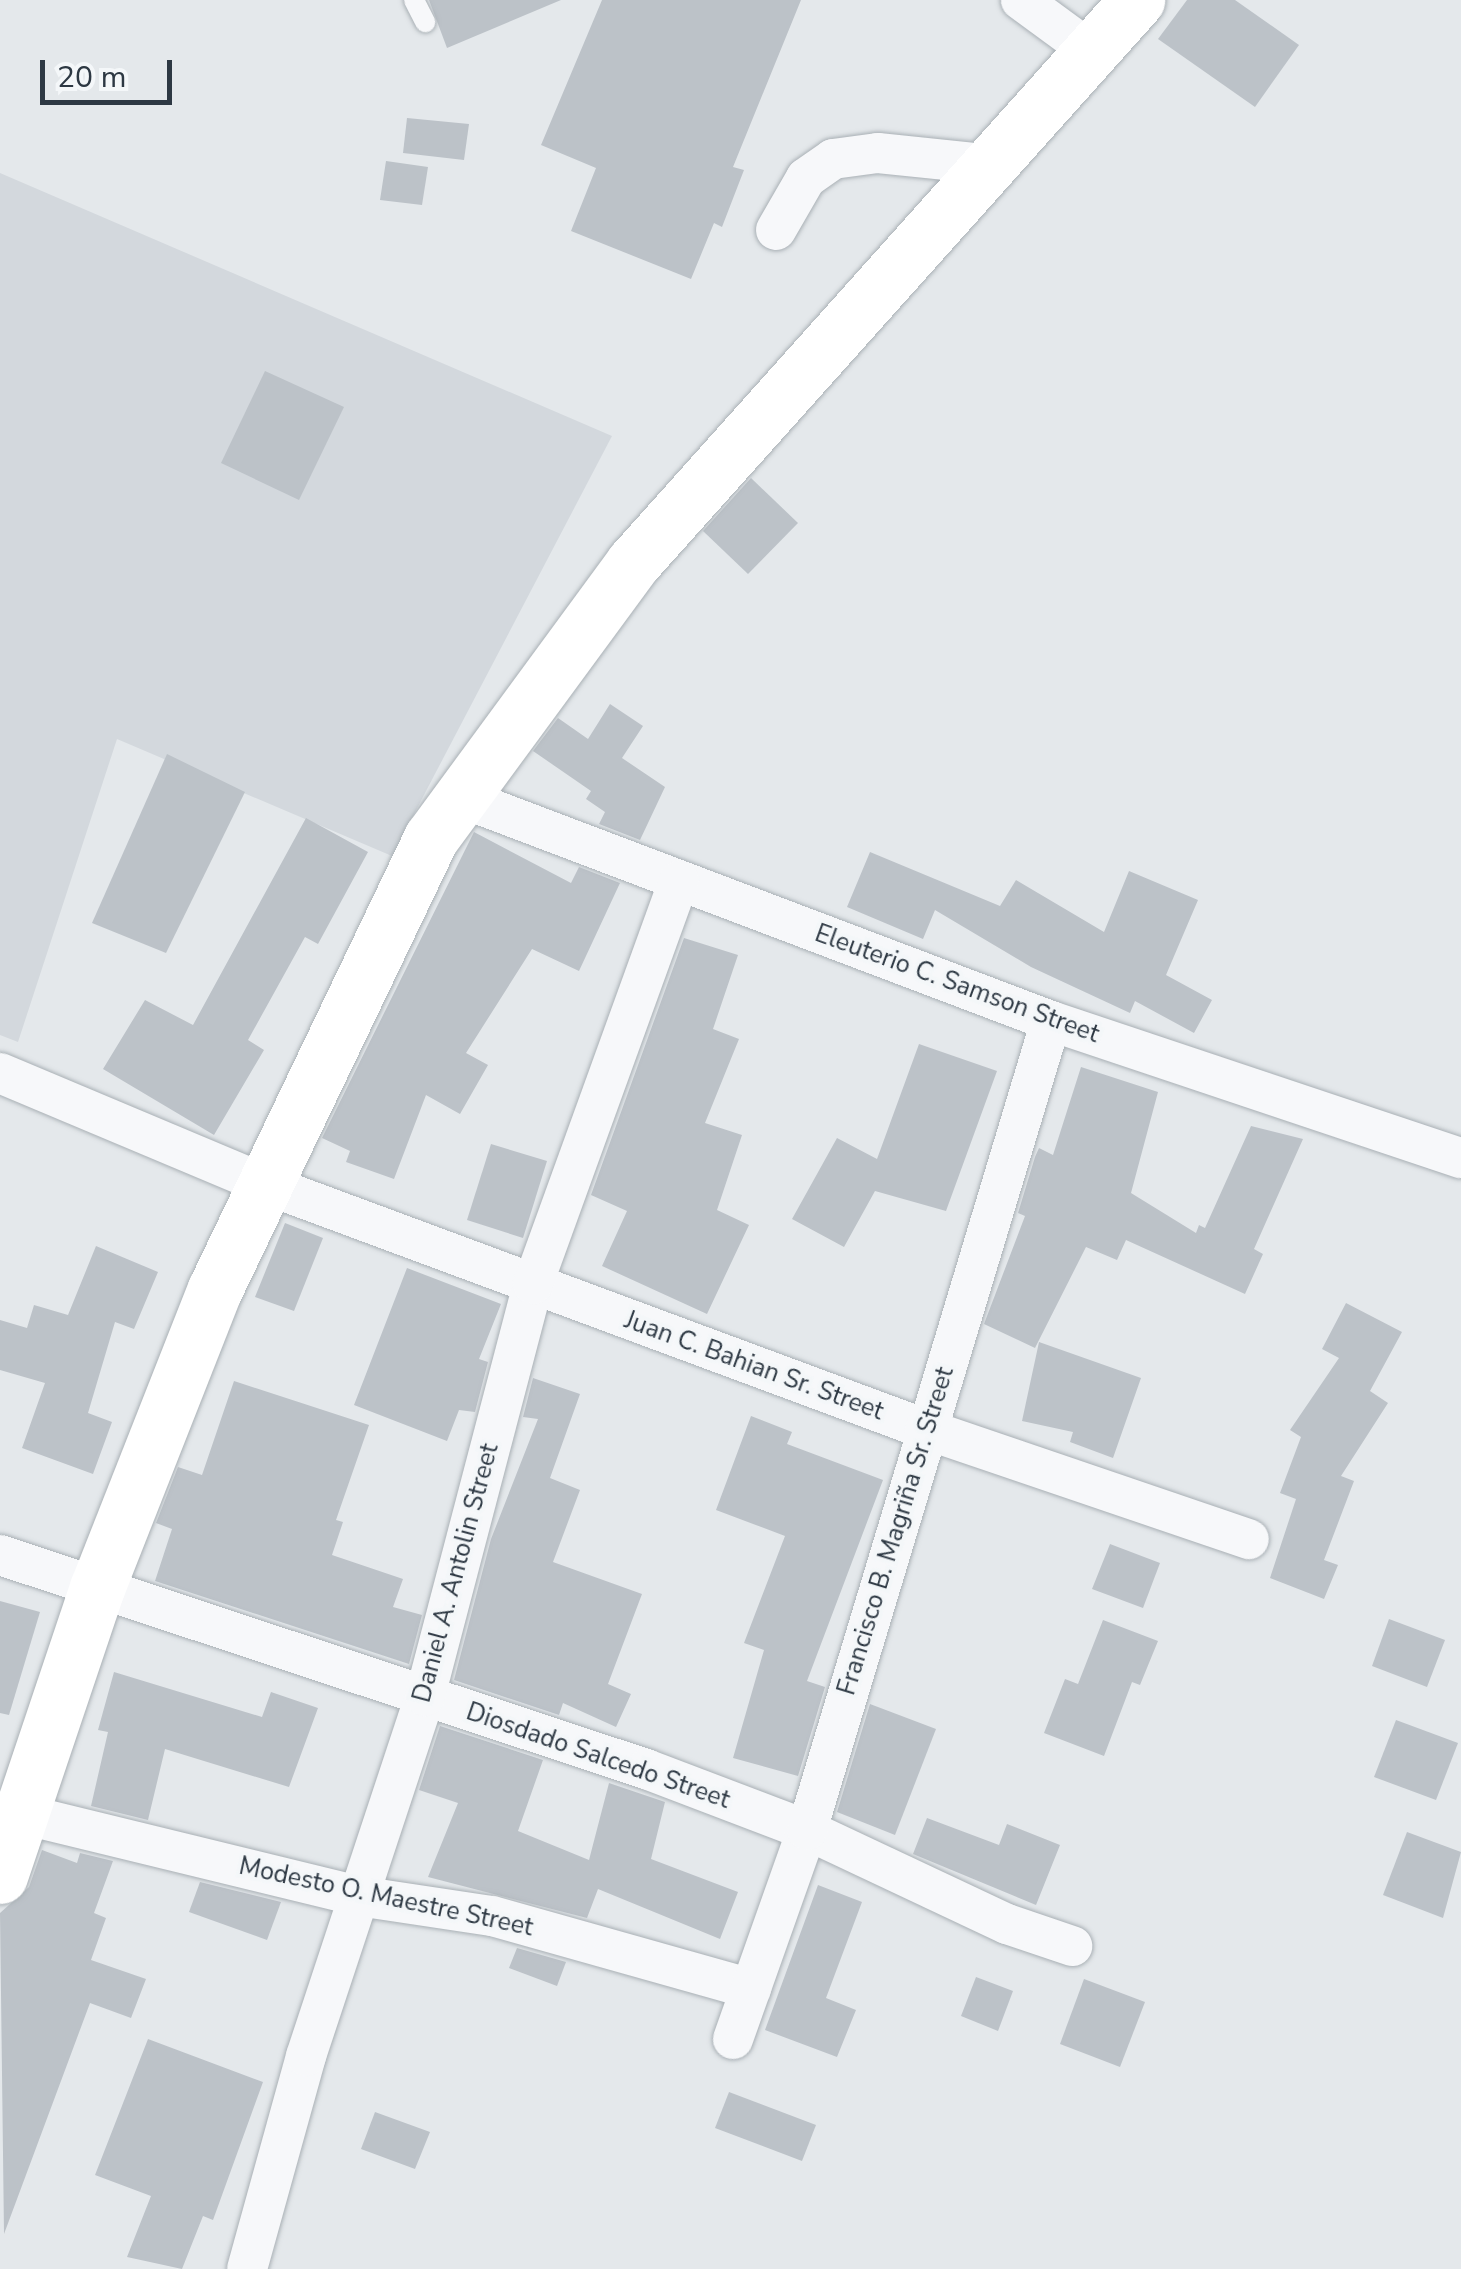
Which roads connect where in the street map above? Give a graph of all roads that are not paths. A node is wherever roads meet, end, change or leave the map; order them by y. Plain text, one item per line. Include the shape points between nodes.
1 (414, 0) edge
2 (1021, 0) edge
3 (1137, 0) edge
4 (425, 22) dead end
5 (1092, 52) junction
6 (995, 165) junction
7 (776, 230) dead end
8 (457, 796) junction
9 (679, 881) junction
10 (1051, 1020) junction
11 (0, 1073) edge
12 (1461, 1158) edge
13 (262, 1183) junction
14 (534, 1284) junction
15 (925, 1429) junction
16 (1249, 1539) dead end
17 (0, 1555) edge
18 (97, 1588) junction
19 (424, 1696) junction
20 (18, 1813) junction
21 (807, 1830) junction
22 (0, 1876) edge
23 (358, 1896) junction
24 (1072, 1946) dead end
25 (751, 1989) junction
26 (734, 2039) dead end
27 (247, 2269) edge

1 - 4 lane
2 - 5 street
3 - 5 street
5 - 6 street
6 - 7 street via 878,153 833,159 806,178
6 - 8 street via 633,563
8 - 9 street, Eleuterio C. Samson Street
8 - 13 street
9 - 10 street, Eleuterio C. Samson Street
9 - 14 street, Daniel A. Antolin Street
10 - 12 street, Eleuterio C. Samson Street
10 - 15 street, Francisco B. Magriña Sr. Street
11 - 13 street, Juan C. Bahian Sr. Street
13 - 14 street, Juan C. Bahian Sr. Street
13 - 18 street
14 - 15 street, Juan C. Bahian Sr. Street
14 - 19 street, Daniel A. Antolin Street
15 - 16 street, Juan C. Bahian Sr. Street
15 - 21 street, Francisco B. Magriña Sr. Street
17 - 18 street, Diosdado Salcedo Street
18 - 19 street, Diosdado Salcedo Street
18 - 20 street
19 - 21 street, Diosdado Salcedo Street
19 - 23 street, Daniel A. Antolin Street
20 - 22 street
20 - 23 street, Modesto O. Maestre Street
21 - 24 street, Diosdado Salcedo Street via 1007,1924
21 - 25 street, Francisco B. Magriña Sr. Street
23 - 25 street, Modesto O. Maestre Street via 492,1916
23 - 27 street, Daniel A. Antolin Street
25 - 26 street, Francisco B. Magriña Sr. Street

